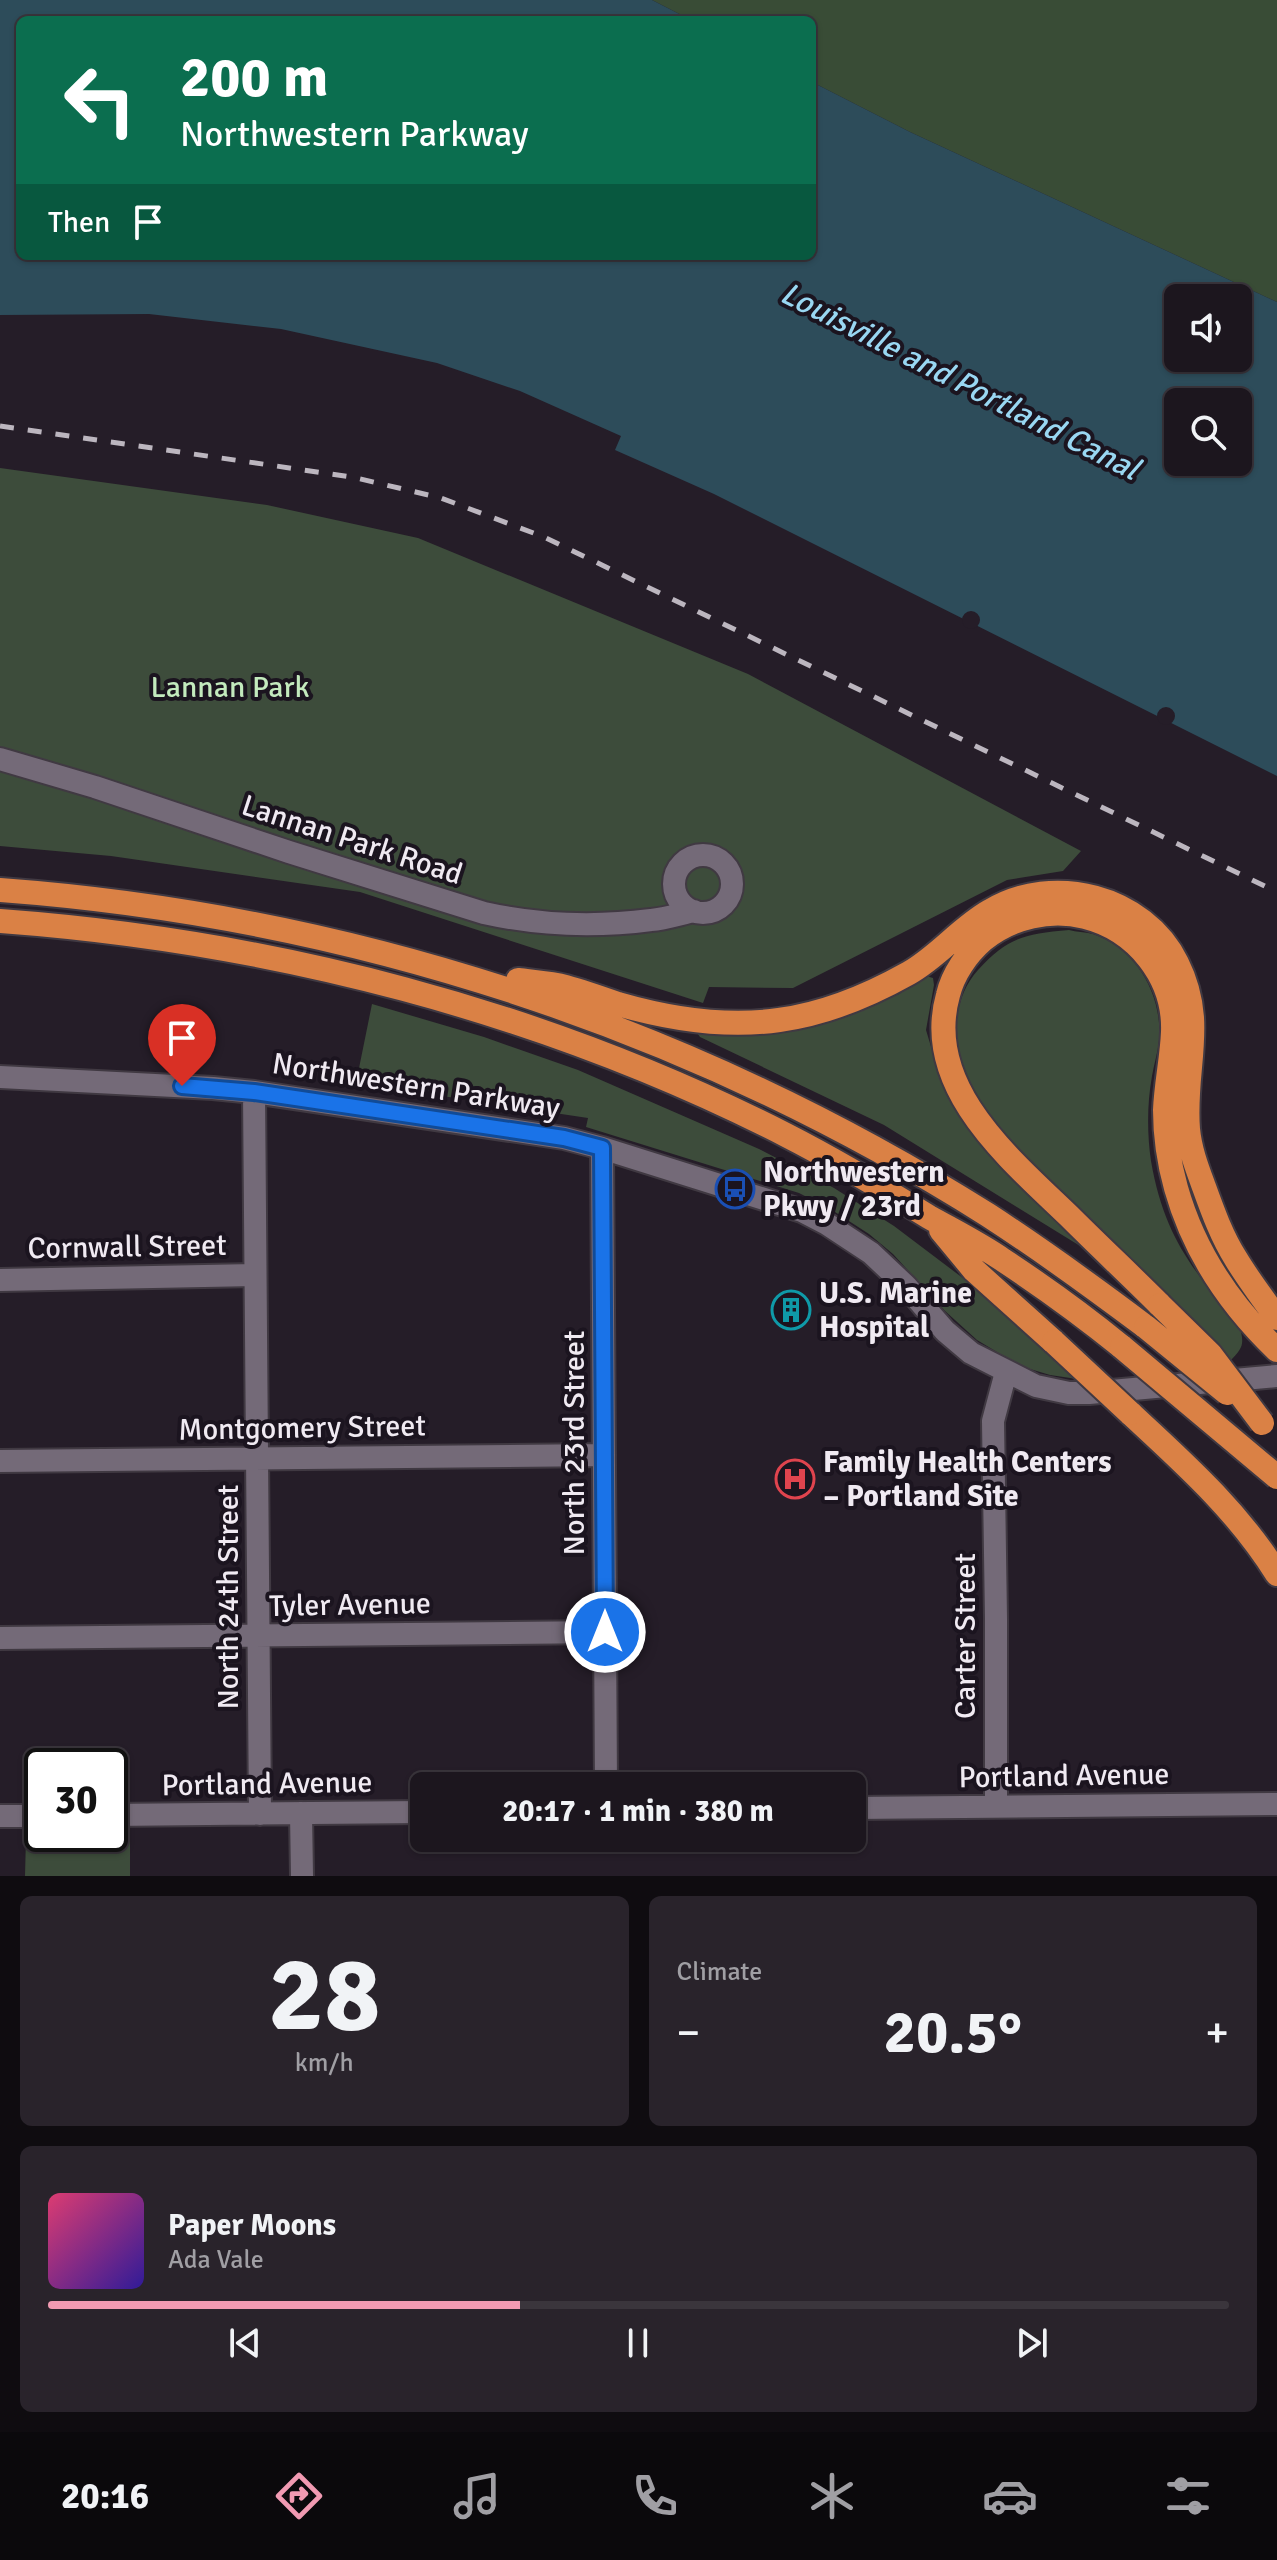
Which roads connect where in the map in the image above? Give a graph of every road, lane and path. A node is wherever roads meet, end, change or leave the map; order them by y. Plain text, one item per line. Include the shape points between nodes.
1 (0, 759) edge
2 (0, 890) edge
3 (694, 911) dead end
4 (0, 921) edge
5 (459, 973) junction
6 (0, 1077) edge
7 (254, 1092) junction
8 (602, 1148) junction
9 (932, 1218) junction
10 (255, 1275) junction
11 (0, 1280) edge
12 (1277, 1318) edge
13 (1277, 1350) edge
14 (1006, 1372) junction
15 (1277, 1376) edge
16 (1270, 1429) edge
17 (604, 1455) junction
18 (257, 1459) junction
19 (0, 1461) edge
20 (1277, 1477) edge
21 (1277, 1574) edge
22 (605, 1632) junction
23 (258, 1636) junction
24 (0, 1638) edge
25 (606, 1772) edge
26 (1277, 1804) edge
27 (996, 1806) junction
28 (866, 1808) edge
29 (410, 1812) edge
30 (301, 1813) junction
31 (260, 1814) junction
32 (128, 1815) edge
33 (0, 1816) edge
34 (24, 1816) edge
35 (302, 1876) edge

1 - 3 street, Lannan Park Road via 484,913 517,920 608,923
2 - 5 highway via 235,920
4 - 9 highway via 197,944 404,989 501,1018 639,1068 739,1112
5 - 12 highway via 564,986 693,1021 778,1020 835,1007 895,981 989,911 1020,897 1061,892 1112,903 1152,929 1184,978 1194,1015 1187,1112 1192,1155 1234,1257
5 - 16 highway, bridge via 609,1024 717,1070 899,1162 1066,1268
6 - 7 street, Northwestern Parkway
7 - 8 street, Northwestern Parkway
7 - 10 street, North 24th Street
8 - 14 street, Northwestern Parkway via 802,1211 827,1224 871,1253 971,1353
8 - 17 street, North 23rd Street
9 - 20 highway, bridge via 1089,1321
9 - 21 highway, bridge via 974,1270 1201,1478
10 - 11 street, Cornwall Street
10 - 18 street, North 24th Street
13 - 16 highway, bridge via 1218,1281 1180,1202 1165,1126 1172,1012 1157,969 1133,940 1077,915 1040,914 982,941 953,980 943,1016 949,1066 962,1096 996,1142 1210,1354
14 - 15 street, Northwestern Parkway via 1069,1393
14 - 27 street, Carter Street via 993,1421
17 - 18 street, Montgomery Street
17 - 22 street, North 23rd Street
18 - 19 street, Montgomery Street
18 - 23 street, North 24th Street
22 - 23 street, Tyler Avenue
22 - 25 street, North 23rd Street
23 - 24 street, Tyler Avenue
23 - 31 street, North 24th Street
26 - 27 street, Portland Avenue
27 - 28 street, Portland Avenue
29 - 30 street, Portland Avenue
30 - 31 street, Portland Avenue
30 - 35 street
31 - 32 street, Portland Avenue
33 - 34 street

